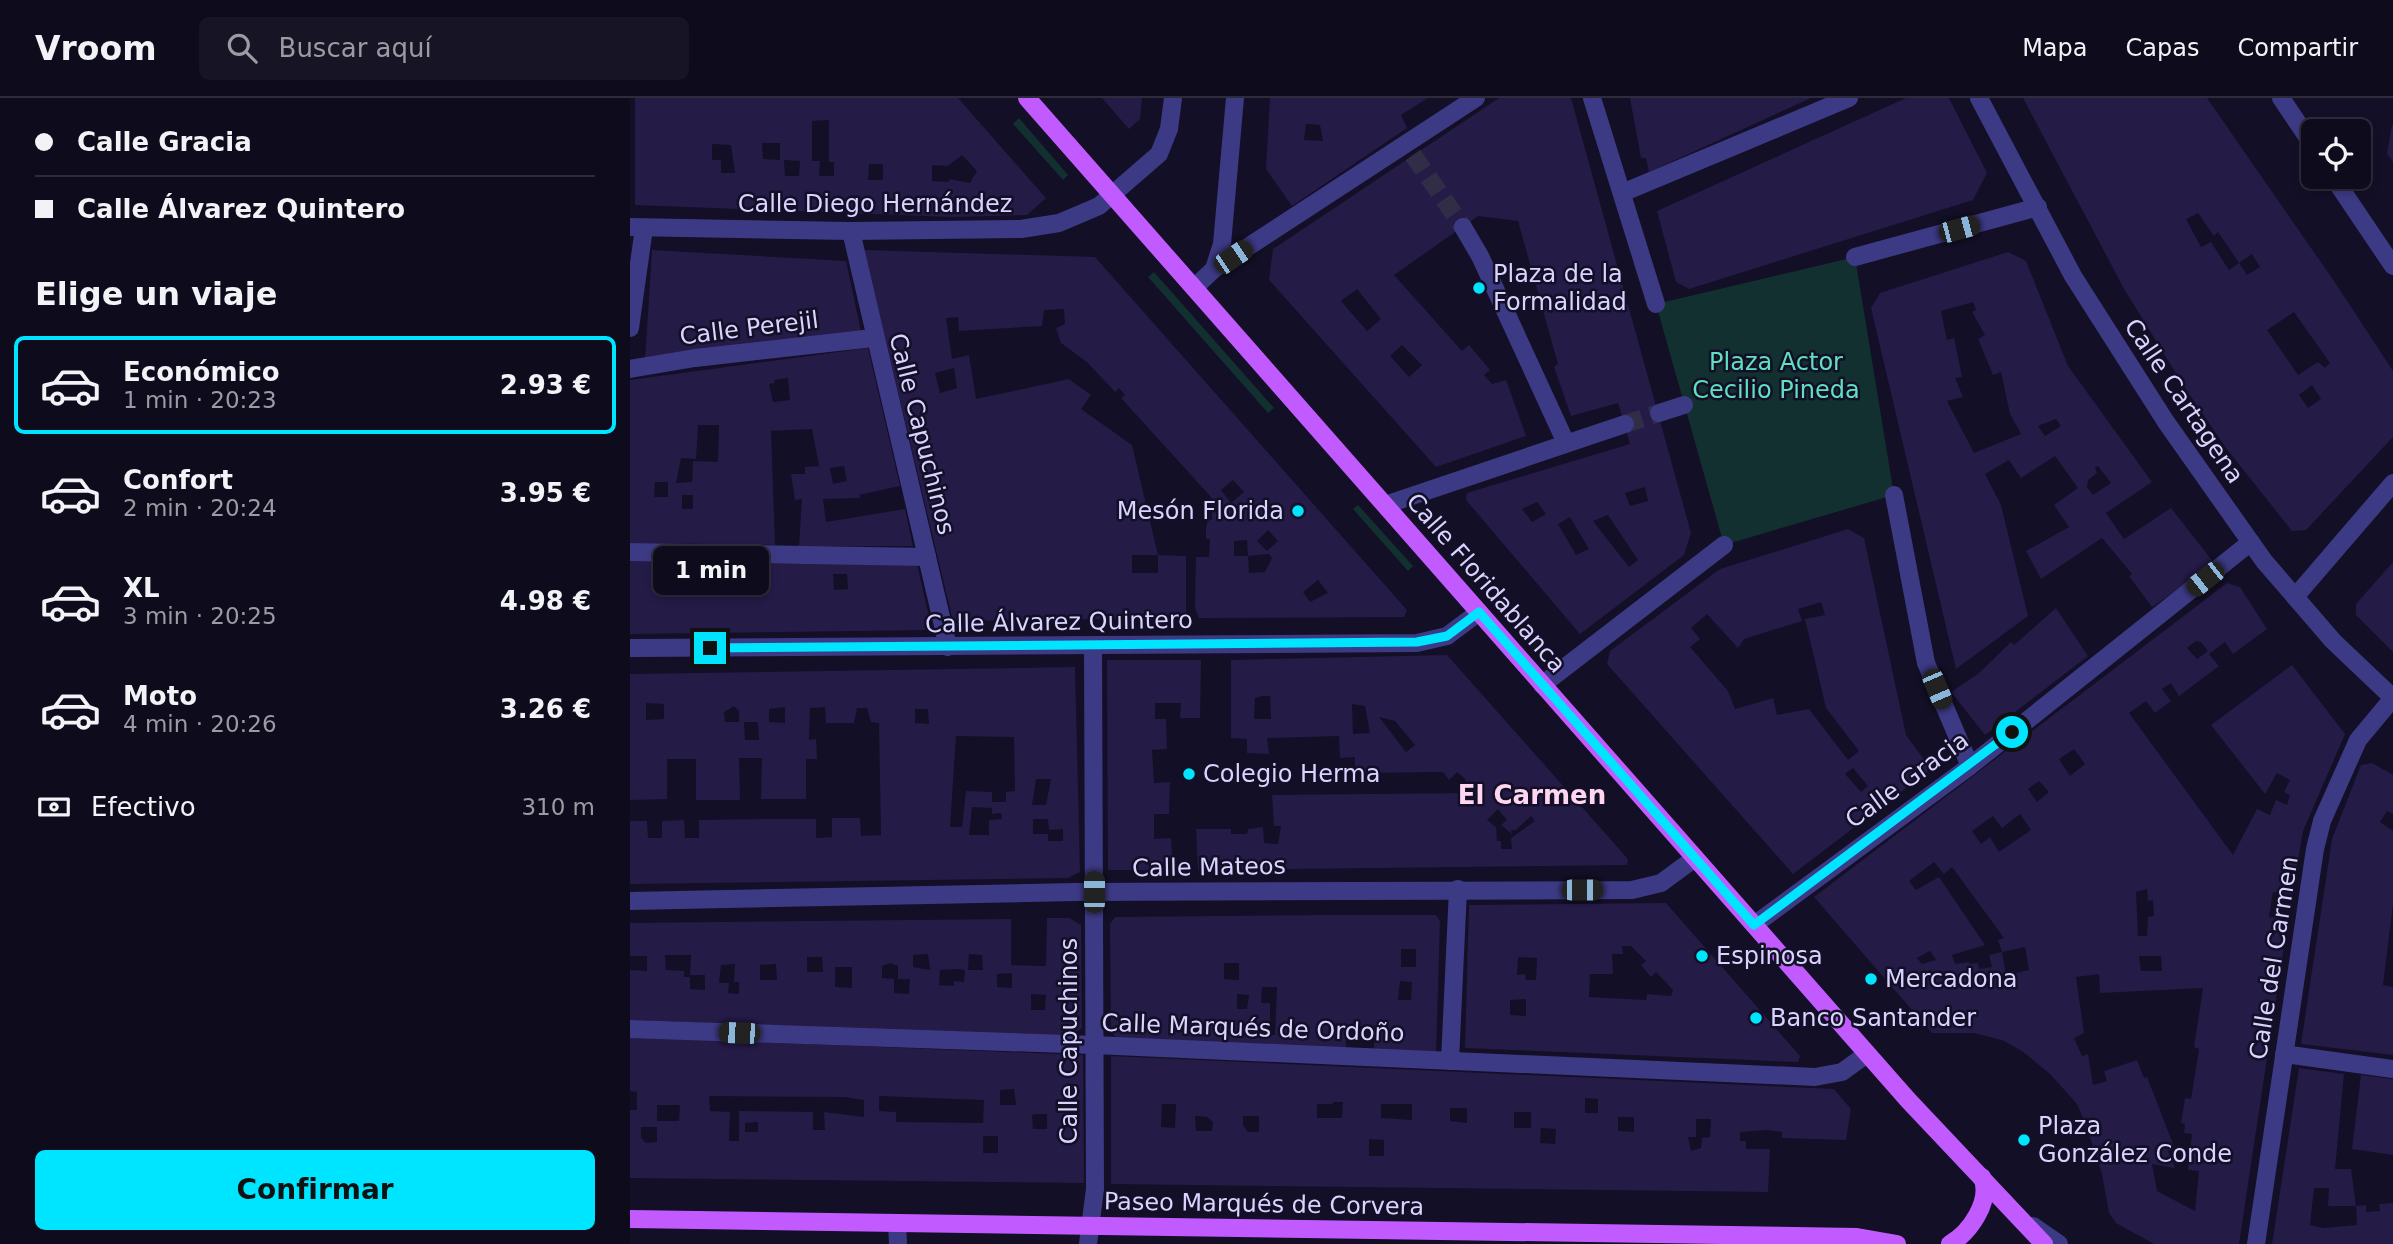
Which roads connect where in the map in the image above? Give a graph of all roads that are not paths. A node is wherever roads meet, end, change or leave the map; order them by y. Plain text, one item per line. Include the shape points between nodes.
1 (1027, 98) edge
2 (1172, 98) edge
3 (1235, 98) edge
4 (1476, 98) edge
5 (1592, 98) edge
6 (1849, 98) edge
7 (1979, 98) edge
8 (2281, 98) edge
9 (2301, 128) edge
10 (2341, 189) edge
11 (1622, 193) junction
12 (1113, 196) junction
13 (2038, 207) junction
14 (1463, 227) tunnel mouth
15 (637, 228) edge
16 (851, 231) junction
17 (1855, 257) dead end
18 (2393, 266) edge
19 (1214, 269) junction
20 (1194, 288) junction
21 (1656, 304) dead end
22 (630, 328) edge
23 (873, 338) junction
24 (630, 369) edge
25 (1684, 405) dead end
26 (1659, 413) tunnel mouth
27 (1625, 424) tunnel mouth
28 (1566, 443) junction
29 (2393, 482) edge
30 (1894, 495) dead end
31 (1385, 505) junction
32 (2251, 542) junction
33 (1724, 545) dead end
34 (630, 552) edge
35 (927, 557) junction
36 (2295, 597) junction
37 (1479, 612) junction
38 (1093, 646) junction
39 (948, 647) junction
40 (630, 648) edge
41 (1542, 685) junction
42 (2393, 698) edge
43 (1969, 766) junction
44 (1695, 858) junction
45 (1458, 889) junction
46 (1094, 892) junction
47 (630, 901) edge
48 (1754, 925) junction
49 (630, 1029) edge
50 (1094, 1045) junction
51 (1867, 1054) junction
52 (2284, 1054) junction
53 (1450, 1061) junction
54 (2393, 1069) edge
55 (1982, 1177) junction
56 (2015, 1212) junction
57 (630, 1219) edge
58 (897, 1223) junction
59 (1089, 1235) edge
60 (898, 1244) edge
61 (1897, 1244) edge
62 (1950, 1244) edge
63 (2044, 1244) edge
64 (2059, 1244) edge
65 (2256, 1244) edge

1 - 12 main road, Calle Floridablanca
2 - 12 street, Calle Diego Hernández via 1169,129 1159,154
3 - 19 street via 1222,244
4 - 19 street via 1407,150
5 - 11 street
6 - 11 street
7 - 13 street, Calle Cartagena
8 - 9 street
10 - 18 street
11 - 21 street
12 - 16 street, Calle Diego Hernández via 1088,214 1041,226
12 - 20 main road, Calle Floridablanca
13 - 17 street
13 - 32 street, Calle Cartagena via 2106,331
14 - 28 street
15 - 16 street, Calle Diego Hernández
15 - 22 street
16 - 23 street, Calle Capuchinos
19 - 20 street
20 - 31 main road, Calle Floridablanca
23 - 24 street, Calle Perejil
23 - 35 street, Calle Capuchinos
25 - 26 street
27 - 28 street
28 - 31 street
29 - 36 street
30 - 43 street via 1926,663
31 - 37 main road, Calle Floridablanca
32 - 36 street, Calle Cartagena
32 - 43 street, Calle Gracia
33 - 41 street
34 - 35 street
35 - 39 street, Calle Capuchinos
36 - 42 street, Calle Cartagena
37 - 38 street, Calle Álvarez Quintero via 1454,632 1429,642
37 - 41 main road, Calle Floridablanca
38 - 39 street, Calle Álvarez Quintero
38 - 46 street, Calle Capuchinos
39 - 40 street, Calle Álvarez Quintero
41 - 44 main road, Calle Floridablanca
42 - 52 street, Calle del Carmen via 2358,740 2322,821
43 - 48 street, Calle Gracia
44 - 45 street, Calle Mateos via 1661,883 1632,890
44 - 48 main road, Calle Floridablanca
45 - 46 street, Calle Mateos
45 - 53 street
46 - 47 street, Calle Mateos
46 - 50 street, Calle Capuchinos
48 - 51 main road, Calle Floridablanca
49 - 50 street, Calle Marqués de Ordoño
50 - 53 street, Calle Marqués de Ordoño
50 - 59 street, Calle Capuchinos via 1095,1189
51 - 53 street, Calle Marqués de Ordoño via 1842,1072 1815,1077
51 - 55 main road, Calle Floridablanca
52 - 54 street
52 - 65 street, Calle del Carmen
55 - 56 main road
55 - 62 main road via 1979,1212
56 - 63 main road
56 - 64 street
57 - 58 main road, Paseo Marqués de Corvera
58 - 59 main road, Paseo Marqués de Corvera
58 - 60 street
59 - 61 main road, Paseo Marqués de Corvera via 1849,1237

